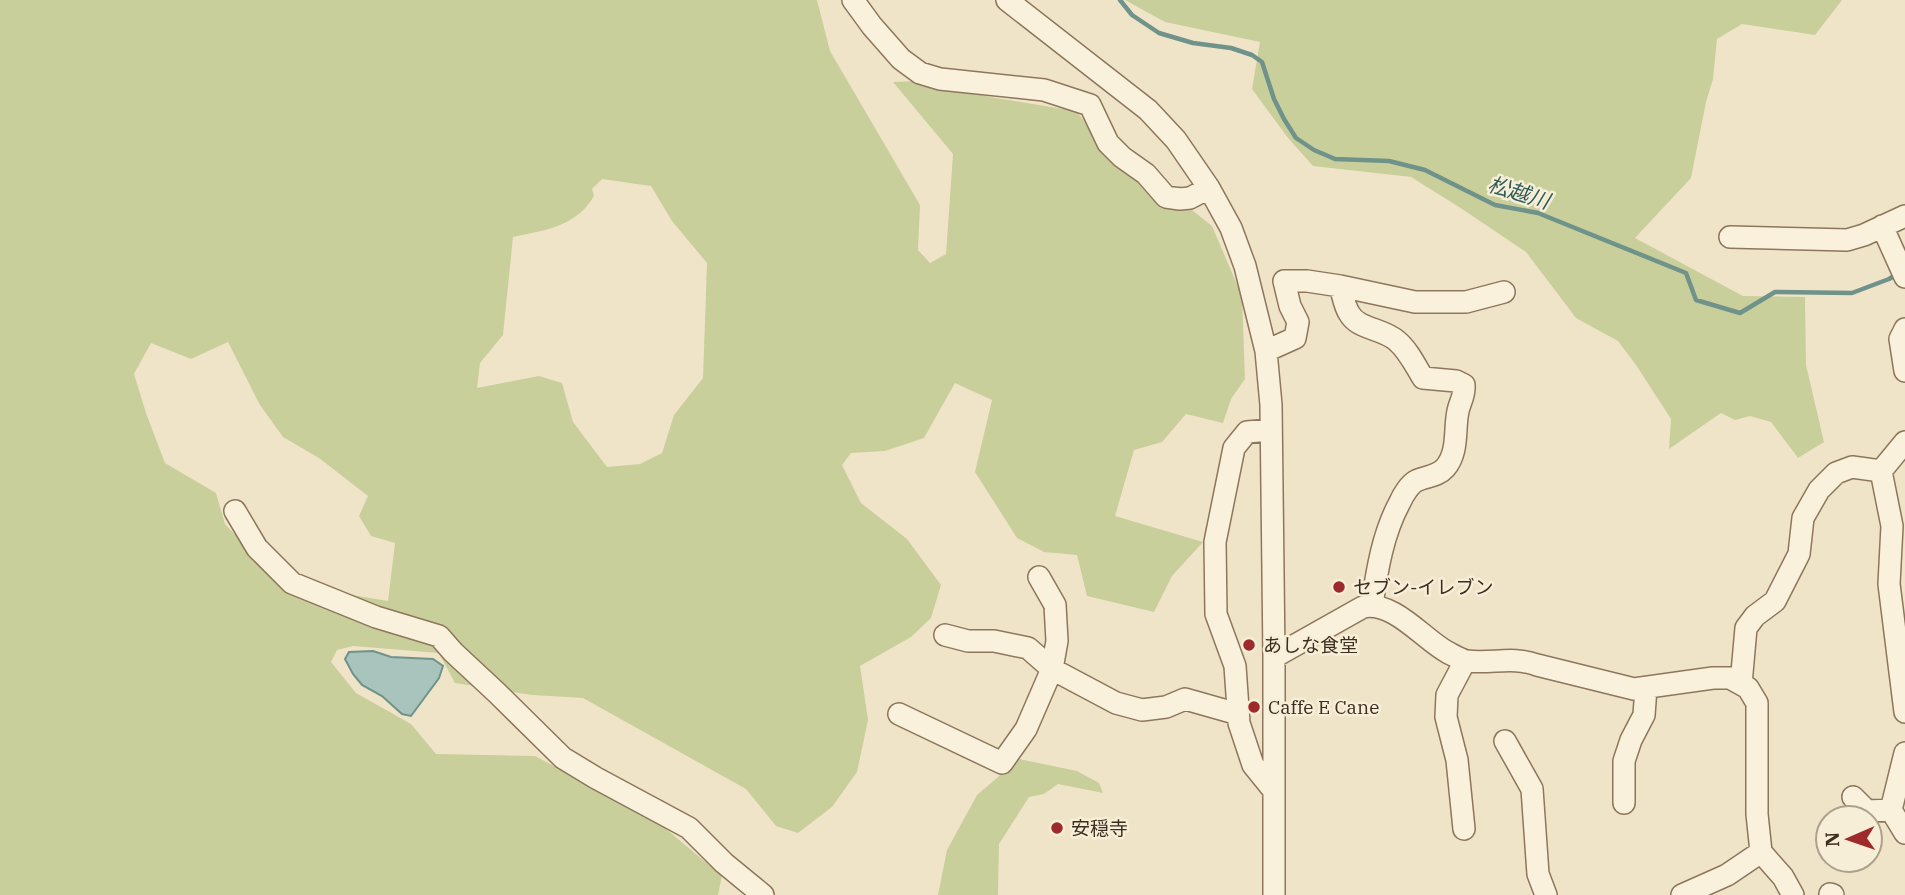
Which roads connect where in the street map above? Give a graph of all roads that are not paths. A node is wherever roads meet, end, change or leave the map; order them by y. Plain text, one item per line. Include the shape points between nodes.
1 (853, 0) edge
2 (1007, 0) edge
3 (1209, 188) junction
4 (1905, 216) edge
5 (1882, 226) junction
6 (1730, 237) dead end
7 (1905, 277) edge
8 (1340, 286) junction
9 (1503, 292) dead end
10 (1905, 330) edge
11 (1266, 351) junction
12 (1905, 371) edge
13 (1271, 430) junction
14 (1905, 442) edge
15 (1881, 471) junction
16 (235, 511) dead end
17 (1898, 532) edge
18 (1039, 577) dead end
19 (1372, 605) junction
20 (945, 635) dead end
21 (1274, 657) junction
22 (1465, 661) junction
23 (1052, 669) junction
24 (1741, 684) junction
25 (1646, 688) junction
26 (1905, 712) edge
27 (899, 714) dead end
28 (1238, 714) junction
29 (1505, 741) dead end
30 (1905, 752) edge
31 (1274, 791) junction
32 (1853, 797) dead end
33 (1624, 803) dead end
34 (1891, 810) junction
35 (1464, 829) dead end
36 (1905, 833) edge
37 (1761, 852) junction
38 (762, 895) edge
39 (1274, 895) edge
40 (1546, 895) edge
41 (1682, 895) edge
42 (1793, 895) edge

1 - 3 street via 901,59 920,73 1044,90 1076,99 1090,105 1108,143 1166,197 1190,198
2 - 3 street via 1148,110 1176,140
3 - 11 street via 1245,266
4 - 5 street
5 - 6 street via 1847,240
5 - 7 street
8 - 9 street via 1415,302 1466,302
8 - 11 street via 1284,281 1298,322 1295,338
8 - 19 street via 1355,321 1397,341 1423,378 1456,380 1464,385 1453,452 1446,467 1414,482 1400,501 1377,571
10 - 12 street via 1900,339
11 - 13 street
13 - 21 street
13 - 28 street via 1247,432 1234,448 1214,542 1216,614 1235,666
14 - 15 street
15 - 17 street
15 - 24 street via 1852,467 1836,473 1819,490 1803,518 1799,554 1775,601 1746,628
16 - 38 street via 257,548 292,583 439,636 563,758 689,828
17 - 26 street via 1889,584
18 - 23 street via 1055,605 1057,641
19 - 21 street
19 - 22 street via 1400,617
20 - 23 street via 1028,648
21 - 31 street
22 - 25 street via 1524,660 1634,689
22 - 35 street via 1447,695 1446,717 1457,760
23 - 27 street via 1026,729 1002,763
23 - 28 street via 1116,703 1142,710 1185,699
24 - 25 street via 1730,678 1713,678
24 - 37 street via 1758,703
25 - 33 street via 1644,715 1624,761
28 - 31 street via 1253,765
29 - 40 street via 1532,789 1538,874
30 - 34 street
31 - 39 street
32 - 34 street via 1867,811
34 - 36 street
37 - 41 street via 1727,875
37 - 42 street

